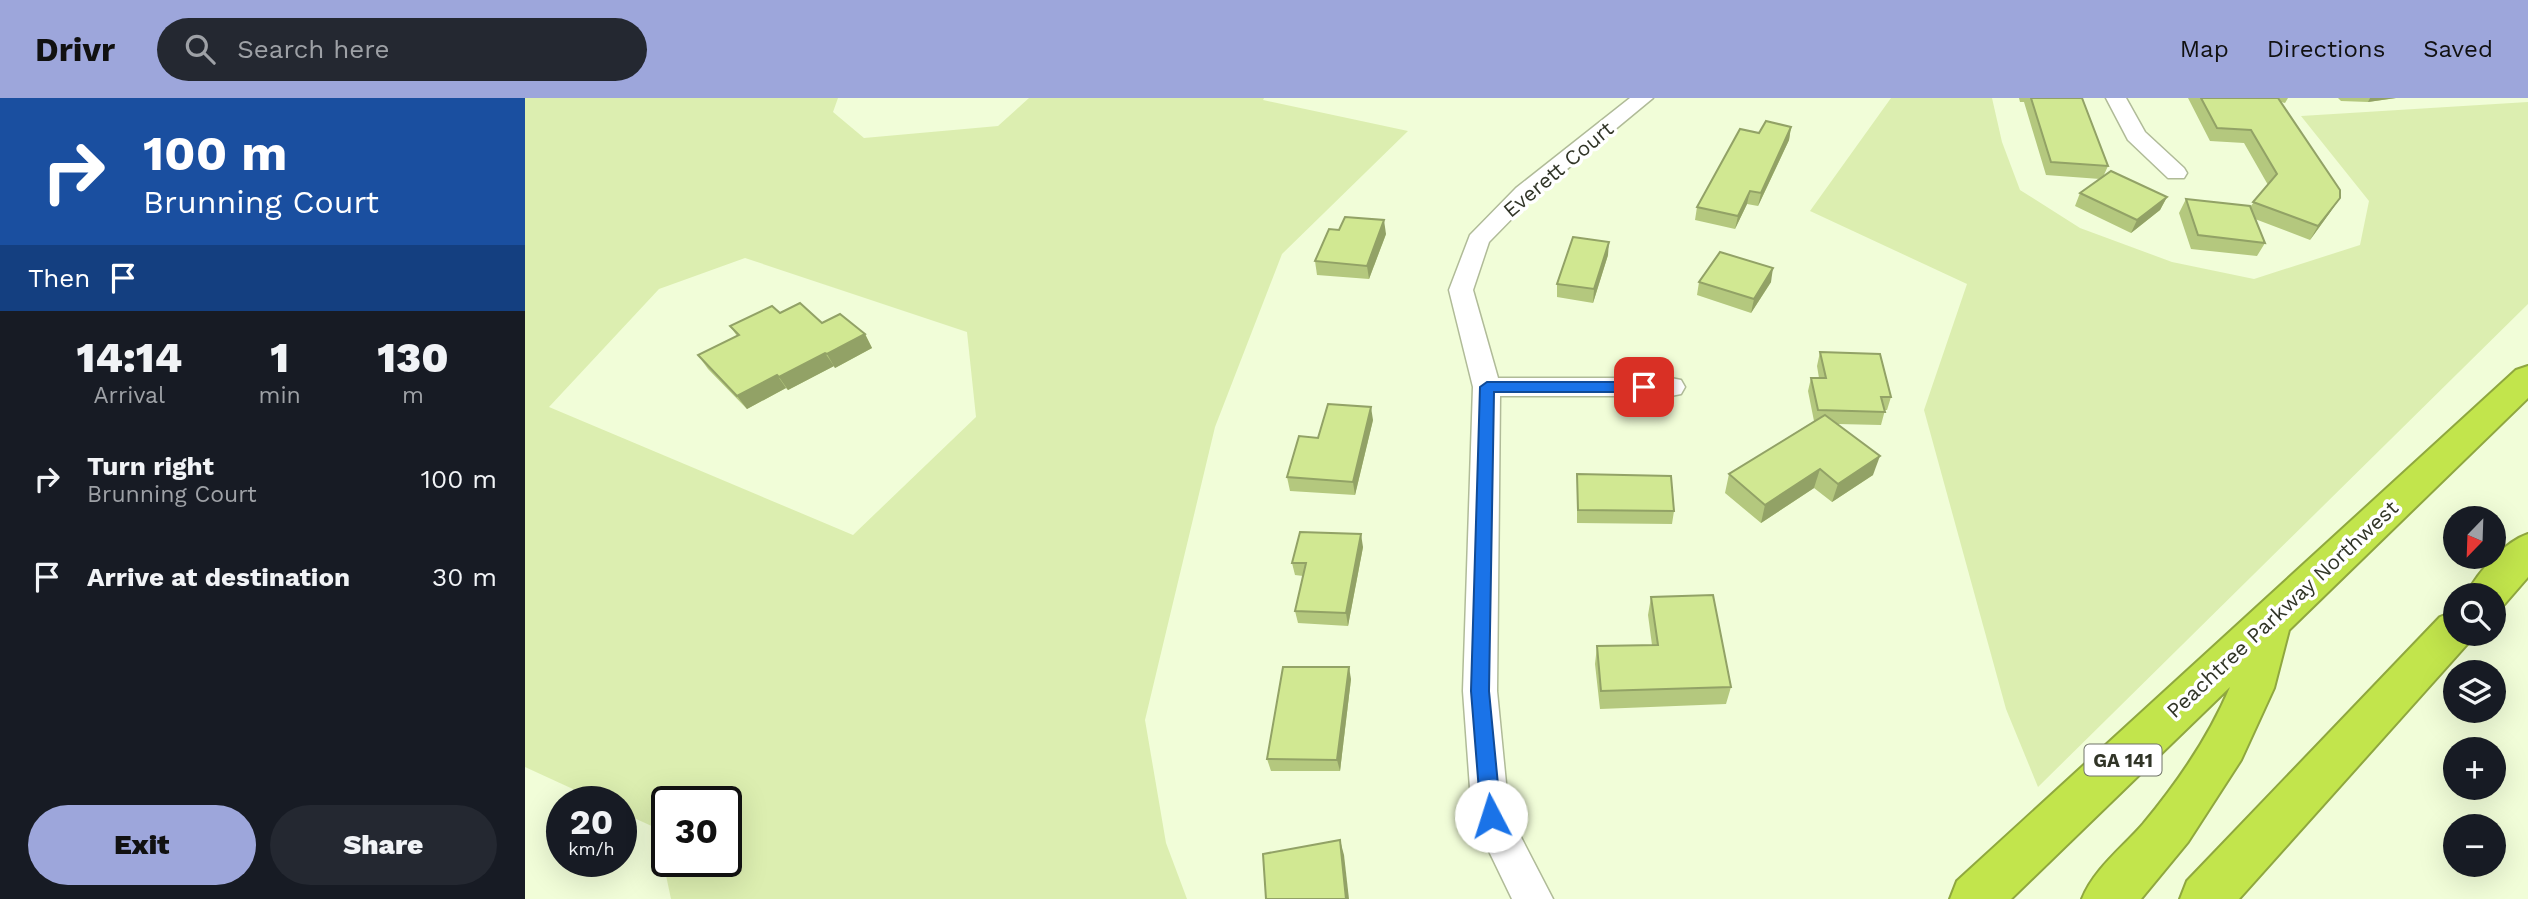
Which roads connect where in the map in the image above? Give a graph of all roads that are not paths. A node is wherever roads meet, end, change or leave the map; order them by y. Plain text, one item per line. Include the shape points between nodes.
1 (2116, 98) edge
2 (1635, 99) edge
3 (2176, 173) dead end
4 (2528, 378) edge
5 (1487, 387) junction
6 (1671, 387) dead end
7 (2528, 550) edge
8 (2498, 583) edge
9 (2270, 620) junction
10 (2443, 642) edge
11 (1533, 899) edge
12 (1975, 899) edge
13 (2107, 899) edge
14 (2205, 899) edge

1 - 3 street via 2136,135
2 - 5 street, Everett Court via 1524,193 1478,240 1461,290
4 - 9 highway, Peachtree Parkway Northwest / GA 141
5 - 6 street
5 - 11 street, Everett Court via 1480,691 1491,816
7 - 8 highway
9 - 12 highway, Peachtree Parkway Northwest / GA 141
9 - 13 highway via 2253,685 2234,728 2185,809
10 - 14 highway

